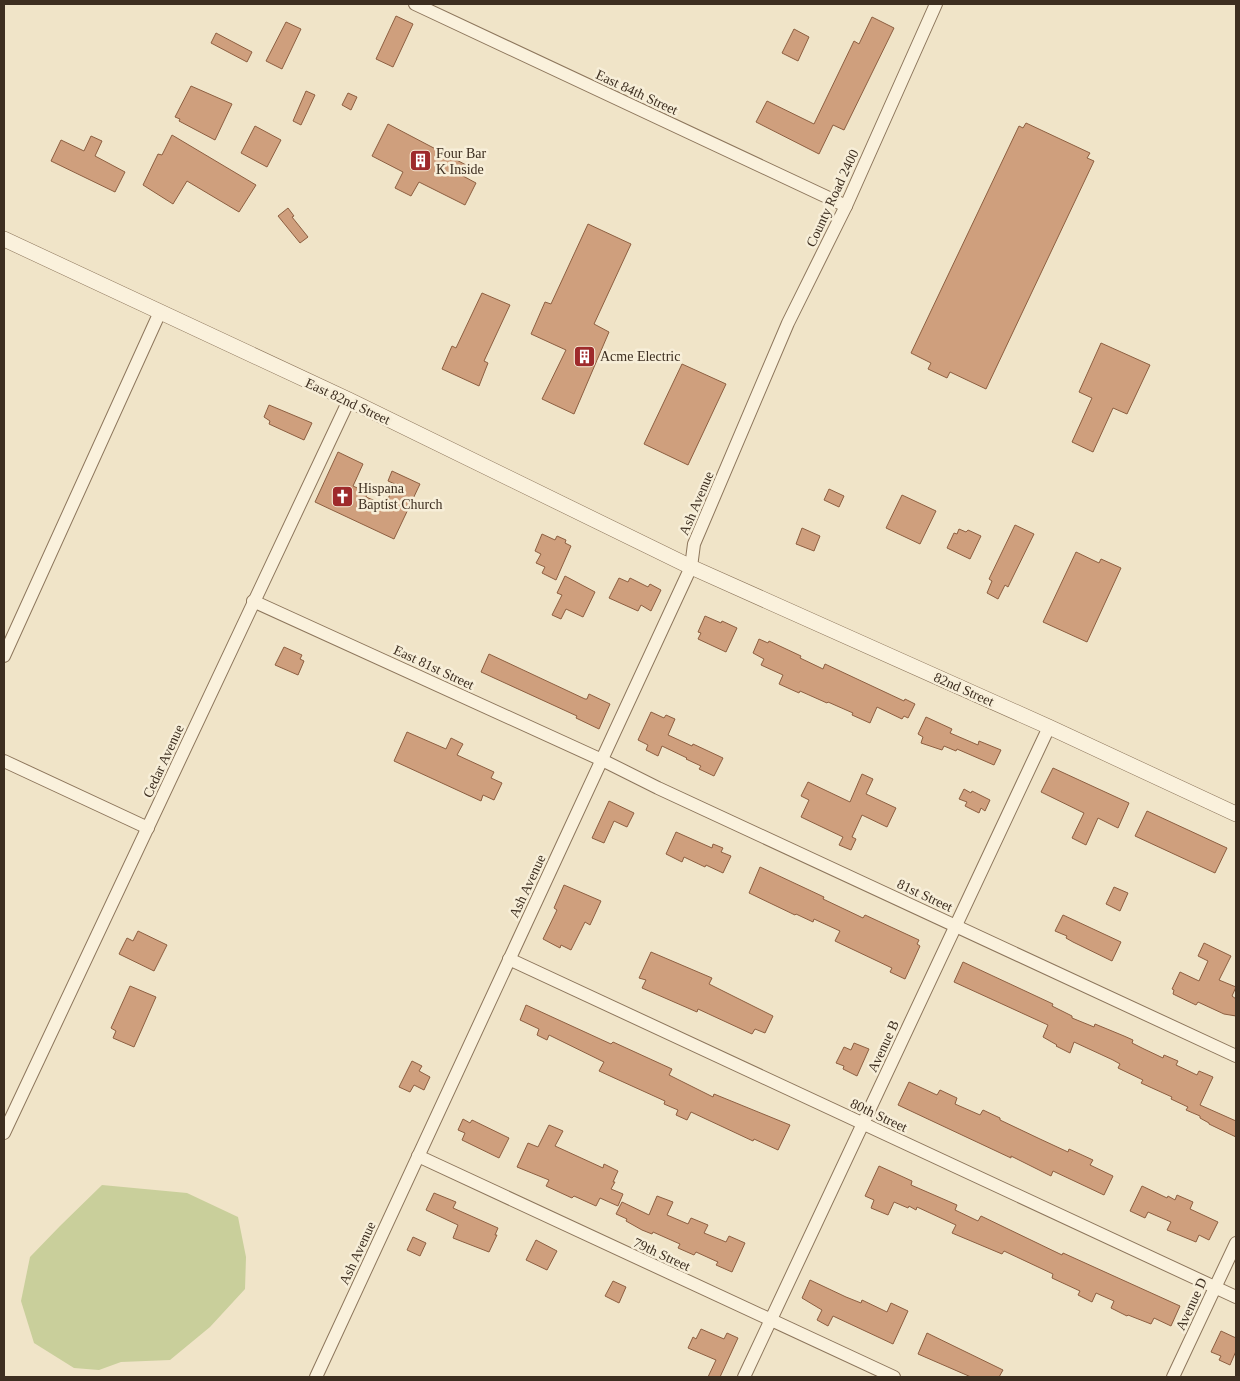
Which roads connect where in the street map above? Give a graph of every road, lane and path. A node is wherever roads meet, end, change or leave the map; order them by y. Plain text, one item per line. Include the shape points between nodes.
1 (415, 4) edge
2 (936, 4) edge
3 (846, 206) junction
4 (4, 239) edge
5 (160, 312) junction
6 (349, 400) junction
7 (755, 404) joint
8 (691, 567) junction
9 (253, 601) junction
10 (4, 656) edge
11 (1049, 727) junction
12 (602, 760) junction
13 (4, 761) edge
14 (1236, 814) edge
15 (148, 828) junction
16 (955, 926) junction
17 (509, 959) junction
18 (1236, 1056) edge
19 (862, 1124) junction
20 (4, 1133) edge
21 (418, 1156) junction
22 (1236, 1243) edge
23 (1216, 1287) junction
24 (1236, 1297) edge
25 (771, 1320) junction
26 (316, 1377) edge
27 (744, 1377) edge
28 (894, 1377) edge
29 (1173, 1377) edge

1 - 3 street, East 84th Street
2 - 3 street, County Road 2400
3 - 7 street, County Road 2400 via 788,323
4 - 5 street, East 82nd Street
5 - 6 street, East 82nd Street
5 - 10 street
6 - 8 street, East 82nd Street
6 - 9 street, Cedar Avenue
7 - 8 street, Ash Avenue via 694,544
8 - 11 street, 82nd Street
8 - 12 street, Ash Avenue
9 - 12 street, East 81st Street
9 - 15 street, Cedar Avenue
11 - 14 street, 82nd Street
11 - 16 street, Avenue B
12 - 16 street, 81st Street
12 - 17 street, Ash Avenue
13 - 15 street
15 - 20 street, Cedar Avenue
16 - 18 street, 81st Street
16 - 19 street, Avenue B
17 - 19 street, 80th Street
17 - 21 street, Ash Avenue
19 - 23 street, 80th Street
19 - 25 street, Avenue B
21 - 25 street, 79th Street
21 - 26 street, Ash Avenue
22 - 23 street, Avenue D
23 - 24 street, 80th Street
23 - 29 street, Avenue D
25 - 27 street, Avenue B
25 - 28 street, 79th Street

